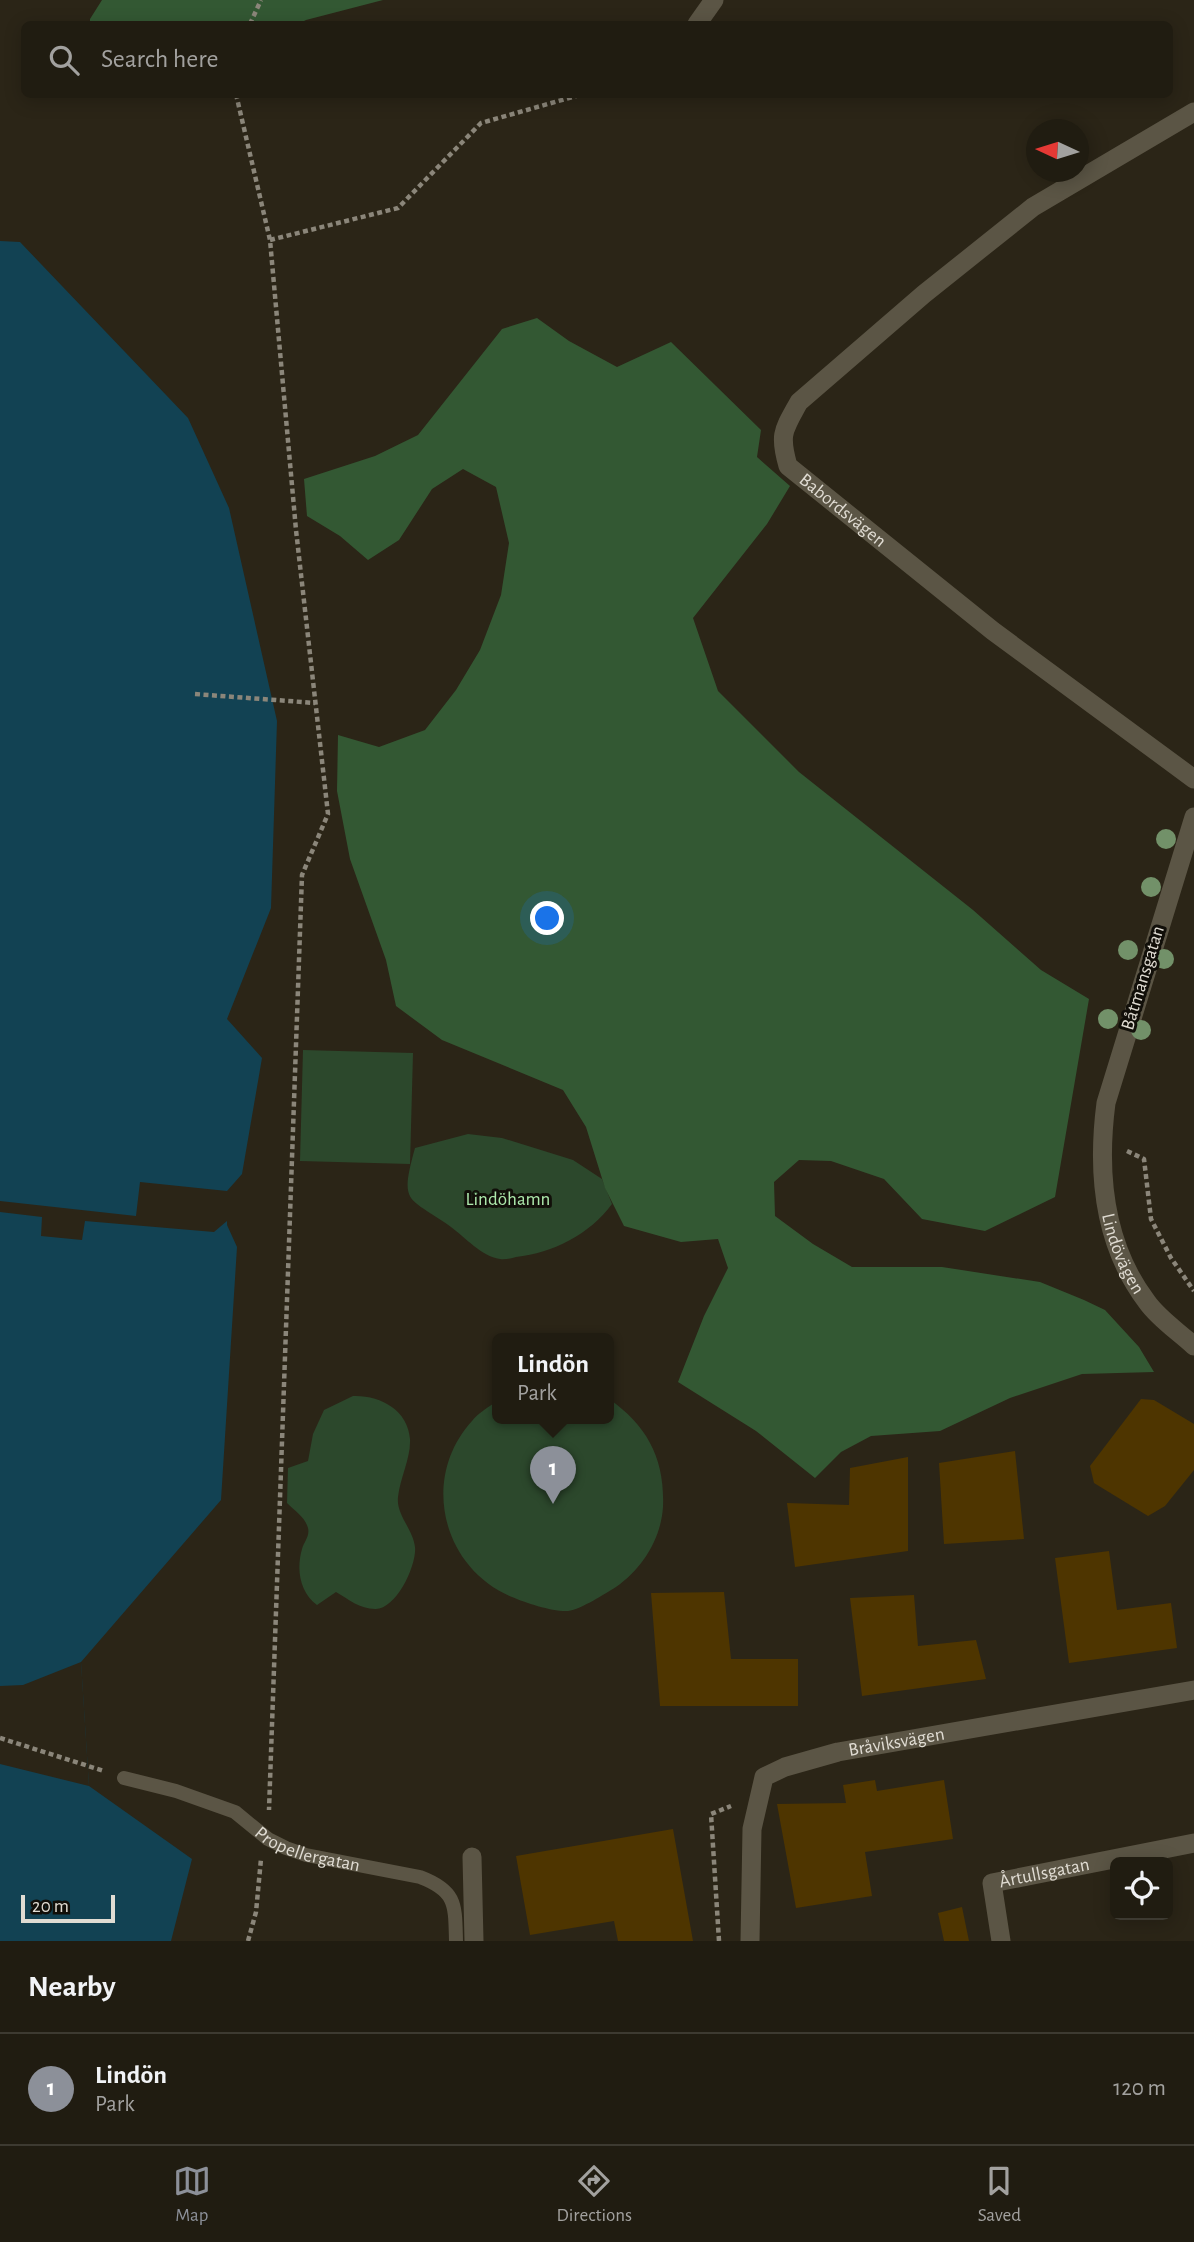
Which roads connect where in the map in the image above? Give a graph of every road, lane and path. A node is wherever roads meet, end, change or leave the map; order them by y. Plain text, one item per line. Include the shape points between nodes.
1 (261, 0) edge
2 (714, 0) edge
3 (251, 21) edge
4 (699, 21) edge
5 (237, 98) edge
6 (569, 98) edge
7 (1194, 112) edge
8 (270, 240) junction
9 (195, 694) dead end
10 (315, 703) junction
11 (1194, 779) edge
12 (1194, 817) edge
13 (1101, 1140) junction
14 (1194, 1291) edge
15 (1194, 1346) edge
16 (1194, 1690) edge
17 (0, 1738) edge
18 (124, 1778) joint
19 (759, 1795) junction
20 (268, 1839) junction
21 (1194, 1843) edge
22 (472, 1857) dead end
23 (248, 1941) edge
24 (456, 1941) edge
25 (474, 1941) edge
26 (719, 1941) edge
27 (750, 1941) edge
28 (1002, 1941) edge

1 - 3 path
2 - 4 street
5 - 8 path
6 - 8 path via 481,124 398,208
7 - 11 street, Babordsvägen via 1033,208 924,294 799,402 781,440 788,466 993,631
8 - 10 path
9 - 10 path
10 - 20 path via 328,814 302,875
12 - 13 street, Båtmansgatan via 1105,1102
13 - 14 path via 1144,1159 1151,1219
13 - 15 street, Lindövägen via 1103,1191 1123,1262 1147,1303
16 - 19 street, Bråviksvägen via 838,1752 764,1777
17 - 18 path
18 - 20 lane, Propellergatan via 235,1812
19 - 26 path via 710,1814
19 - 27 street, Bråviksvägen via 752,1829
20 - 23 path
20 - 24 lane, Propellergatan via 306,1855 393,1870 437,1883 452,1899
21 - 28 street, Årtullsgatan via 992,1883
22 - 25 street

